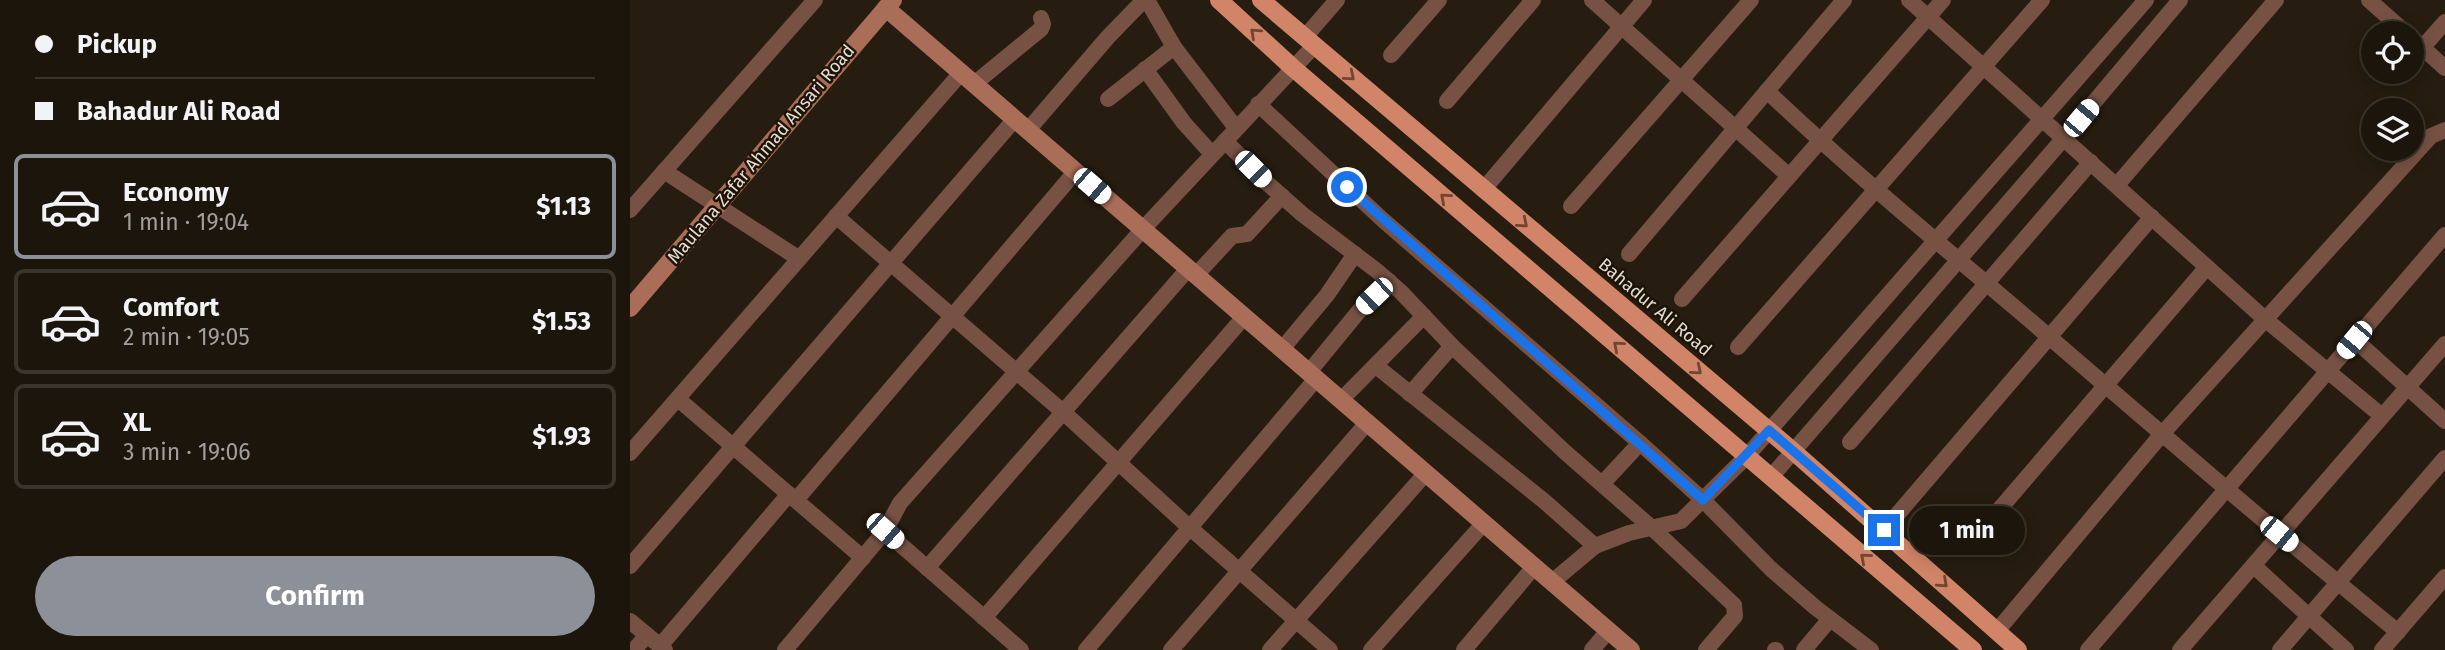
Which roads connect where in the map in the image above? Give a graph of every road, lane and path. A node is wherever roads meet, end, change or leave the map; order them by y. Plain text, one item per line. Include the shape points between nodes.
1 (1146, 0) edge
2 (1219, 0) edge
3 (1261, 0) edge
4 (1337, 0) edge
5 (1439, 0) edge
6 (1533, 0) edge
7 (1592, 0) edge
8 (1644, 0) edge
9 (1751, 0) edge
10 (1844, 0) edge
11 (1909, 0) edge
12 (1943, 0) edge
13 (2042, 0) edge
14 (2146, 0) edge
15 (2180, 0) edge
16 (2276, 0) edge
17 (2369, 0) edge
18 (808, 2) edge
19 (890, 4) edge
20 (1928, 17) junction
21 (1041, 18) dead end
22 (2393, 21) edge
23 (2445, 22) edge
24 (1622, 27) junction
25 (2424, 38) edge
26 (1309, 41) junction
27 (1174, 47) junction
28 (2424, 49) edge
29 (1391, 55) dead end
30 (1984, 66) junction
31 (1292, 67) junction
32 (2445, 68) edge
33 (1145, 69) junction
34 (968, 78) junction
35 (1681, 80) junction
36 (1767, 91) junction
37 (1108, 99) dead end
38 (1447, 101) dead end
39 (1258, 104) junction
40 (2042, 118) junction
41 (1021, 124) junction
42 (1236, 128) junction
43 (1735, 128) junction
44 (2445, 130) edge
45 (2064, 138) junction
46 (1225, 141) junction
47 (1820, 141) junction
48 (1212, 154) junction
49 (2091, 162) junction
50 (664, 171) junction
51 (1076, 171) junction
52 (1789, 176) junction
53 (2117, 185) junction
54 (1876, 189) junction
55 (1483, 190) junction
56 (1282, 196) junction
57 (717, 206) junction
58 (1571, 206) dead end
59 (630, 210) edge
60 (836, 216) junction
61 (2152, 217) junction
62 (1143, 229) junction
63 (2445, 235) edge
64 (1936, 240) junction
65 (1355, 254) junction
66 (1629, 254) dead end
67 (798, 258) junction
68 (1958, 261) junction
69 (891, 264) junction
70 (2207, 267) junction
71 (1192, 272) junction
72 (1389, 281) junction
73 (1986, 283) junction
74 (1682, 299) dead end
75 (630, 308) edge
76 (1424, 316) junction
77 (952, 317) junction
78 (1244, 317) junction
79 (2266, 320) junction
80 (2049, 337) junction
81 (2354, 340) junction
82 (2445, 344) edge
83 (1452, 346) junction
84 (1738, 347) dead end
85 (1282, 349) junction
86 (1376, 366) junction
87 (2327, 370) junction
88 (1016, 372) junction
89 (1313, 376) junction
90 (2105, 386) junction
91 (2408, 387) junction
92 (1410, 394) junction
93 (678, 399) junction
94 (1341, 400) junction
95 (1062, 411) junction
96 (2382, 416) junction
97 (2445, 421) edge
98 (1367, 423) junction
99 (1769, 430) junction
100 (2162, 434) junction
101 (1850, 442) dead end
102 (1640, 443) junction
103 (733, 447) junction
104 (1793, 451) junction
105 (630, 453) edge
106 (1747, 456) junction
107 (2445, 458) edge
108 (1119, 462) junction
109 (1426, 473) junction
110 (1771, 477) junction
111 (1602, 484) junction
112 (2226, 488) junction
113 (792, 497) junction
114 (1703, 500) junction
115 (1484, 523) junction
116 (1189, 527) junction
117 (1651, 528) junction
118 (1884, 530) junction
119 (885, 531) junction
120 (2279, 534) junction
121 (1595, 546) junction
122 (1968, 546) dead end
123 (863, 558) junction
124 (630, 566) edge
125 (2254, 566) junction
126 (1534, 567) junction
127 (928, 568) junction
128 (1238, 571) junction
129 (2445, 577) edge
130 (1552, 582) junction
131 (2338, 583) junction
132 (2309, 617) junction
133 (984, 618) junction
134 (1830, 619) junction
135 (630, 621) edge
136 (1296, 621) junction
137 (1608, 631) junction
138 (1997, 631) junction
139 (2398, 632) junction
140 (647, 635) junction
141 (662, 648) edge
142 (634, 650) edge
143 (785, 650) edge
144 (1021, 650) edge
145 (1086, 650) edge
146 (1171, 650) edge
147 (1270, 650) edge
148 (1330, 650) edge
149 (1371, 650) edge
150 (1464, 650) edge
151 (1592, 650) edge
152 (1631, 650) edge
153 (1706, 650) edge
154 (1804, 650) edge
155 (1871, 650) edge
156 (1973, 650) edge
157 (2018, 650) edge
158 (2088, 650) edge
159 (2180, 650) edge
160 (2280, 650) edge
161 (2346, 650) edge
162 (2382, 650) edge

1 - 27 street
1 - 41 street
31 -> 2 main road
3 - 26 main road, Bahadur Ali Road
4 - 26 street
5 - 29 street
6 - 38 street
7 - 24 street
8 - 24 street
9 - 35 street
10 - 36 street
11 - 20 street
12 - 20 street
13 - 30 street
14 - 40 street
15 - 45 street
16 - 53 street
17 - 22 street
18 - 50 street
19 - 34 street
19 - 57 street, Maulana Zafar Ahmad Ansari Road
20 - 30 street
20 - 47 street
21 - 34 street via 1041,29
23 - 25 street
24 - 35 street
24 - 55 street
26 - 31 street
26 -> 55 main road, Bahadur Ali Road
27 - 33 street
27 - 42 street
28 - 32 street
30 - 40 street
30 - 54 street
31 - 39 street
106 -> 31 main road
33 - 37 street
33 - 48 street
34 - 41 street
34 - 60 street
35 - 43 street
35 - 58 street
36 - 43 street
36 - 47 street
39 - 42 street
39 - 102 street via 1433,265
40 - 45 street
40 - 64 street
41 - 51 street
41 - 69 street
42 - 46 street
43 - 52 street
43 - 66 street
44 - 79 street via 2431,136
45 - 49 street
45 - 68 street
46 - 48 street
46 - 56 street
47 - 52 street
47 - 54 street
48 - 62 street
49 - 53 street
49 - 73 street
50 - 57 street
50 - 59 street
51 - 62 street
51 - 77 street
52 - 74 street
53 - 61 street
54 - 64 street
54 - 84 street
55 -> 99 main road, Bahadur Ali Road
56 - 65 street
56 - 71 street via 1247,234 1231,236
57 - 67 street
57 - 75 street, Maulana Zafar Ahmad Ansari Road
60 - 67 street
60 - 69 street
61 - 70 street
61 - 80 street
62 - 71 street
62 - 88 street
63 - 81 street
64 - 68 street
64 - 99 street
65 - 72 street
65 - 85 street
67 - 93 street
68 - 73 street
68 - 104 street
69 - 77 street
69 - 103 street
70 - 79 street
70 - 90 street
71 - 78 street
71 - 95 street
72 - 76 street
72 - 89 street via 1359,311
73 - 80 street
73 - 101 street
76 - 83 street
76 - 86 street
77 - 88 street
77 - 113 street
78 - 85 street
78 - 108 street
79 - 87 street
79 - 100 street
80 - 90 street
80 - 118 street
81 - 87 street
81 - 91 street
82 - 91 street
83 - 92 street
83 - 111 street
85 - 89 street
86 - 92 street
86 - 94 street
87 - 96 street
87 - 112 street
88 - 95 street
88 - 119 street via 900,503
89 - 94 street
89 - 116 street
90 - 100 street
90 - 122 street
91 - 96 street
91 - 97 street
92 - 121 street
93 - 103 street
93 - 105 street
94 - 98 street
95 - 108 street
95 - 127 street
96 - 120 street
98 - 109 street
98 - 128 street
99 - 104 main road, Bahadur Ali Road
99 - 106 street
100 - 112 street
100 - 138 street
102 - 111 street
102 - 114 street
103 - 113 street
103 - 124 street
104 - 110 street
104 - 118 main road, Bahadur Ali Road
106 - 110 main road
106 - 114 street
107 - 131 street
108 - 116 street
108 - 133 street
109 - 115 street
109 - 136 street
156 -> 110 main road
111 - 117 street
112 - 120 street
112 - 158 street
113 - 123 street
113 - 141 street
114 - 117 street via 1681,521
114 - 134 street via 1771,569
115 - 126 street
115 - 149 street
116 - 128 street
116 - 145 street
117 - 121 street
117 - 153 street via 1734,605 1735,615
118 -> 138 main road, Bahadur Ali Road
119 - 123 street
119 - 127 street
120 - 125 street
120 - 131 street
121 - 130 street
123 - 143 street
125 - 132 street
125 - 159 street
126 - 130 street
126 - 150 street
127 - 133 street
128 - 136 street
128 - 146 street
129 - 139 street
130 - 137 street
131 - 132 street
131 - 139 street
132 - 160 street
132 - 161 street
133 - 144 street
134 - 154 street
134 - 155 street
135 - 140 street
136 - 147 street
136 - 148 street
137 - 151 street
137 - 152 street
138 - 157 main road, Bahadur Ali Road
139 - 162 street
140 - 141 street
140 - 142 street

